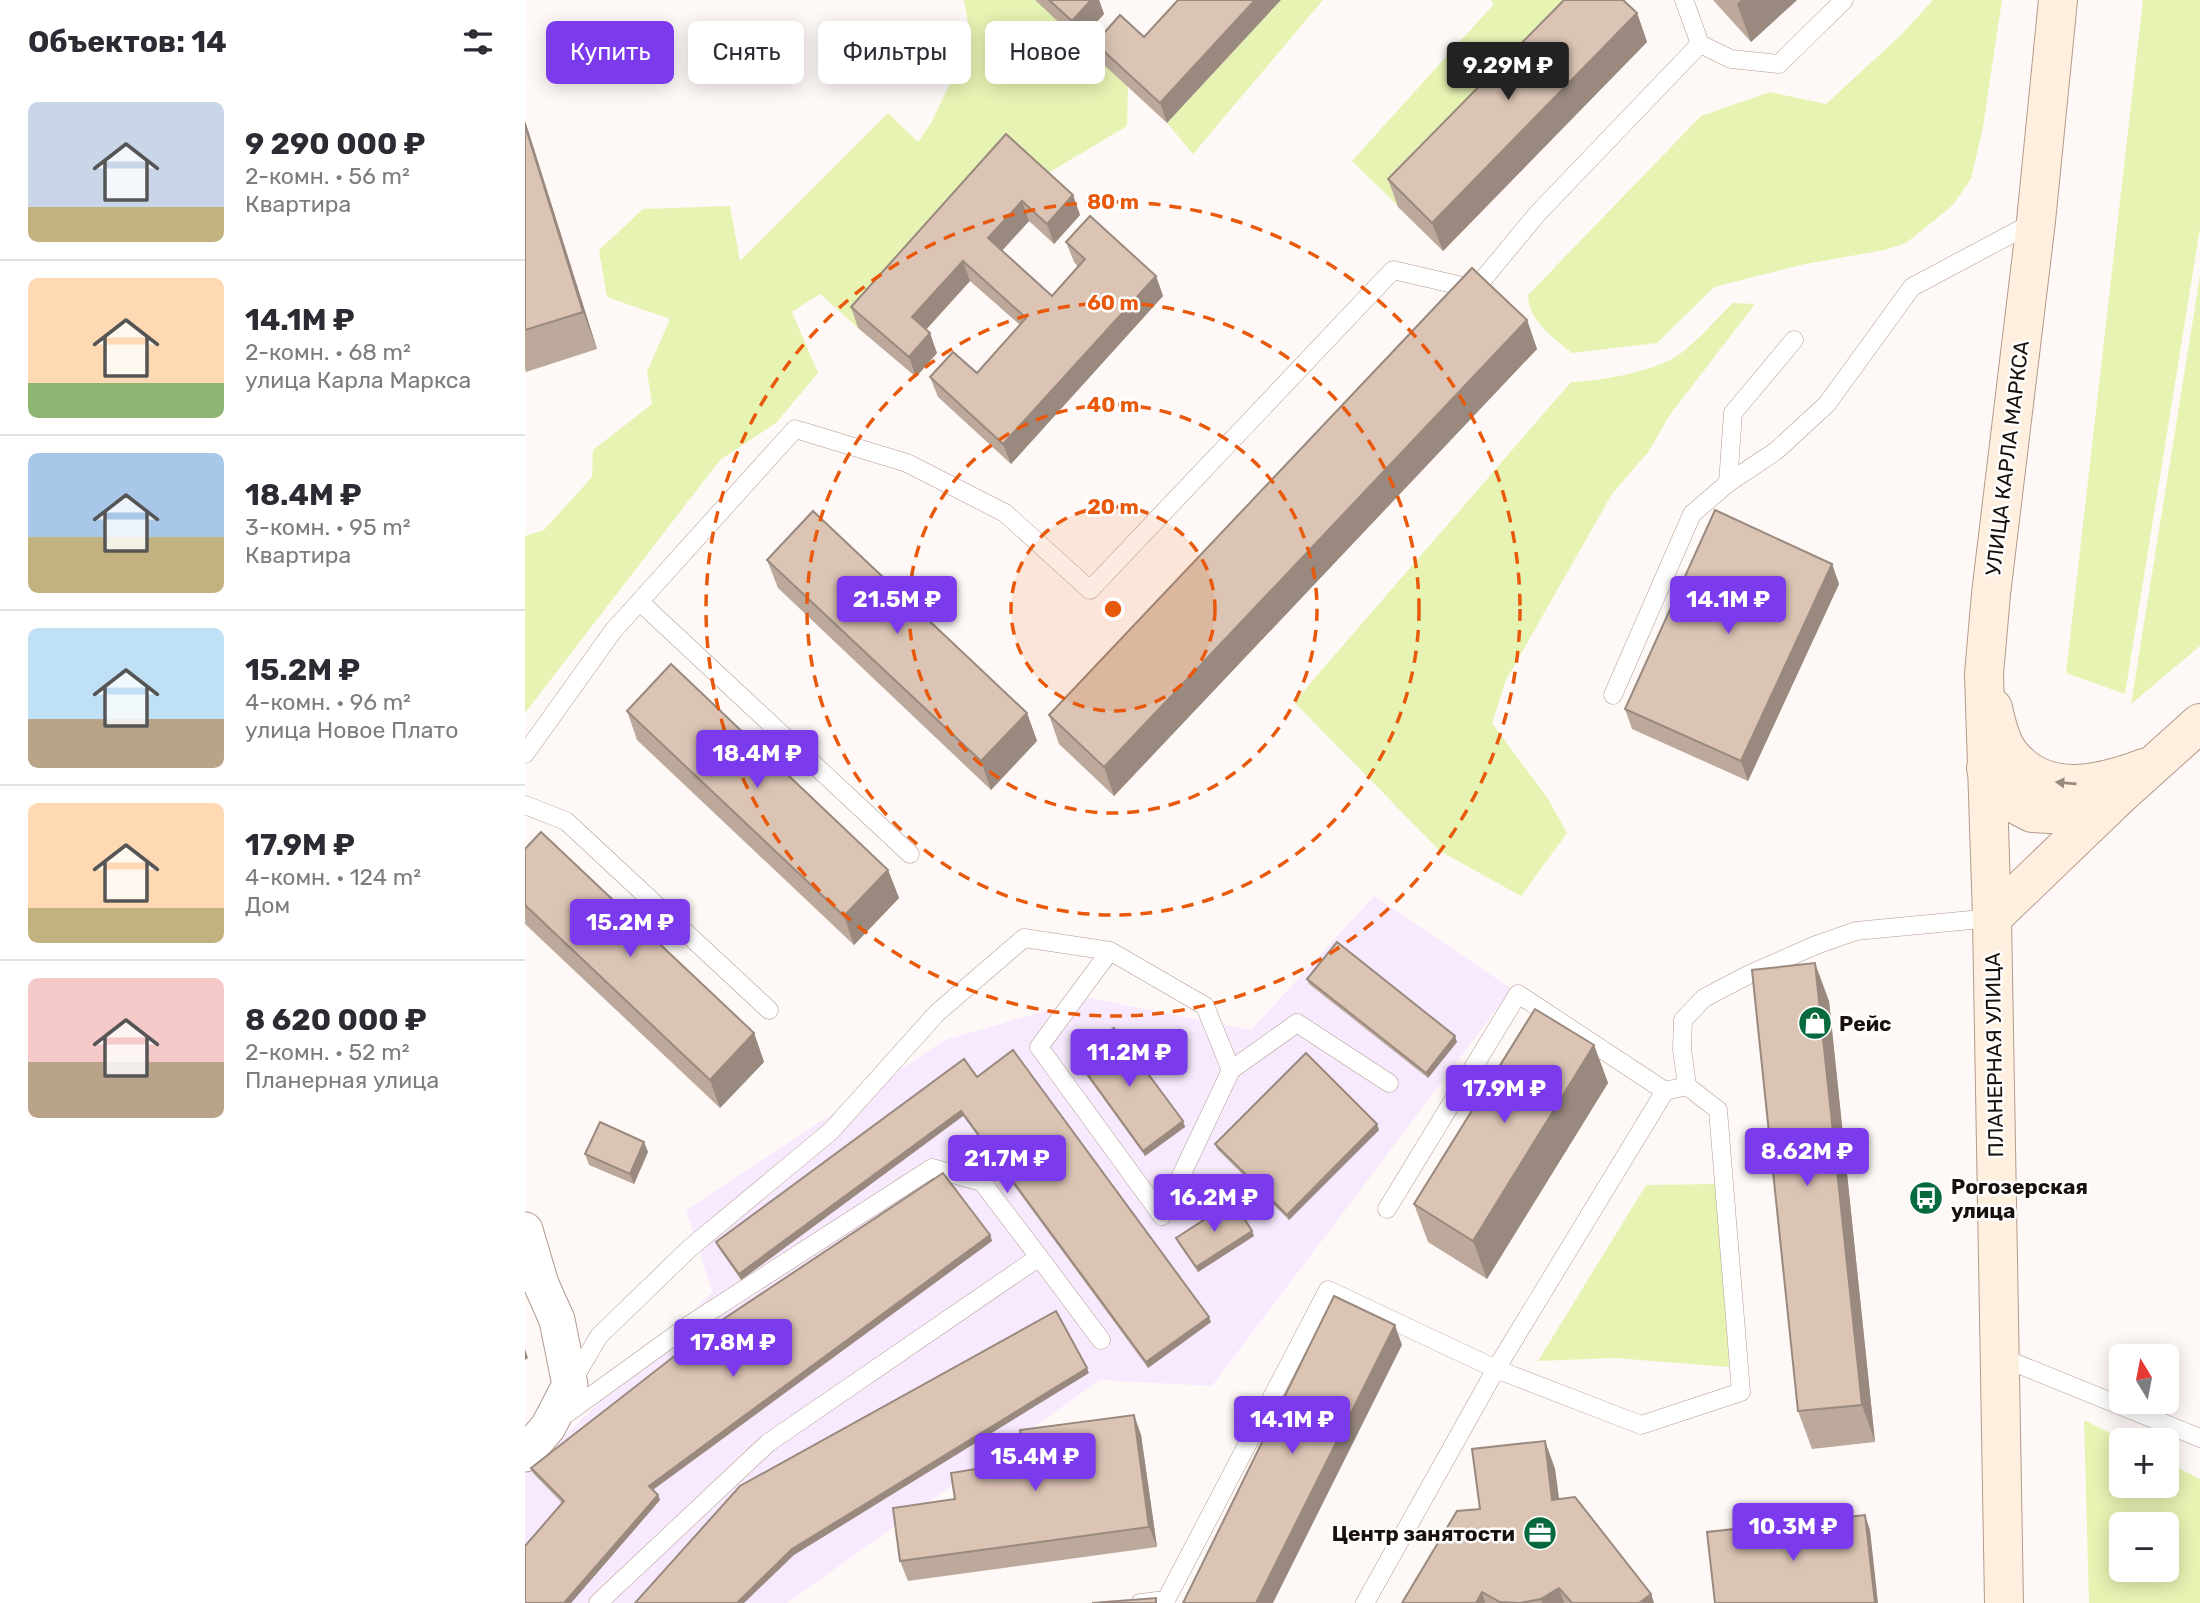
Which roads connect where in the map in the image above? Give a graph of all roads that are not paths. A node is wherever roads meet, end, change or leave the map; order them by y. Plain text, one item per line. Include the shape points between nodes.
1 (1685, 0) edge
2 (1844, 0) edge
3 (2057, 0) edge
4 (1700, 44) junction
5 (2036, 221) junction
6 (1794, 340) dead end
7 (1728, 483) junction
8 (639, 602) junction
9 (1984, 674) junction
10 (1613, 695) dead end
11 (2200, 723) edge
12 (525, 754) edge
13 (2156, 764) junction
14 (1986, 768) junction
15 (2121, 794) junction
16 (525, 805) edge
17 (910, 854) dead end
18 (1992, 918) junction
19 (1110, 951) junction
20 (769, 1010) dead end
21 (1231, 1070) junction
22 (1389, 1083) dead end
23 (1687, 1086) junction
24 (1665, 1091) junction
25 (1387, 1209) dead end
26 (525, 1236) edge
27 (1039, 1257) junction
28 (1101, 1340) dead end
29 (1998, 1356) junction
30 (1496, 1369) junction
31 (571, 1385) junction
32 (548, 1427) junction
33 (2200, 1438) edge
34 (525, 1454) edge
35 (598, 1603) edge
36 (1140, 1603) edge
37 (1365, 1603) edge
38 (2004, 1603) edge

1 - 4 lane
2 - 4 lane via 1779,64 1731,59
3 - 5 main road, УЛИЦА КАРЛА МАРКСА
4 - 8 lane via 1538,213 1475,289 1393,270 1090,590 1005,513 907,463 795,429
5 - 7 lane via 1912,287 1826,404 1776,451
5 - 9 main road, УЛИЦА КАРЛА МАРКСА
6 - 7 lane via 1733,413
7 - 10 lane via 1692,514
8 - 12 lane
8 - 17 lane
13 -> 9 main road via 2083,785 2048,782 2008,753
9 - 14 main road, УЛИЦА КАРЛА МАРКСА
11 - 13 main road
13 - 15 main road
14 - 15 main road via 2000,796 2032,813 2083,816
14 - 18 main road, УЛИЦА КАРЛА МАРКСА
15 - 18 main road
16 - 20 lane via 566,821
18 - 23 lane via 1856,931 1704,998 1683,1020
18 - 29 main road, ПЛАНЕРНАЯ УЛИЦА
19 - 21 lane via 1205,1006
19 - 21 lane via 1039,1047 1162,1216
19 - 31 lane via 1024,939 937,1013 831,1130 690,1248 599,1336
21 - 22 lane via 1297,1023
23 - 24 lane
23 - 30 lane via 1718,1110 1741,1392 1641,1425
24 - 25 lane via 1518,994
24 - 30 lane
26 - 31 street via 557,1320
27 - 28 lane
27 - 32 lane via 982,1182 932,1168 689,1325
27 - 35 lane via 768,1443
29 - 33 lane
29 - 38 main road, ПЛАНЕРНАЯ УЛИЦА
30 - 36 lane via 1328,1290 1166,1600
30 - 37 lane
31 - 32 street
32 - 34 street

